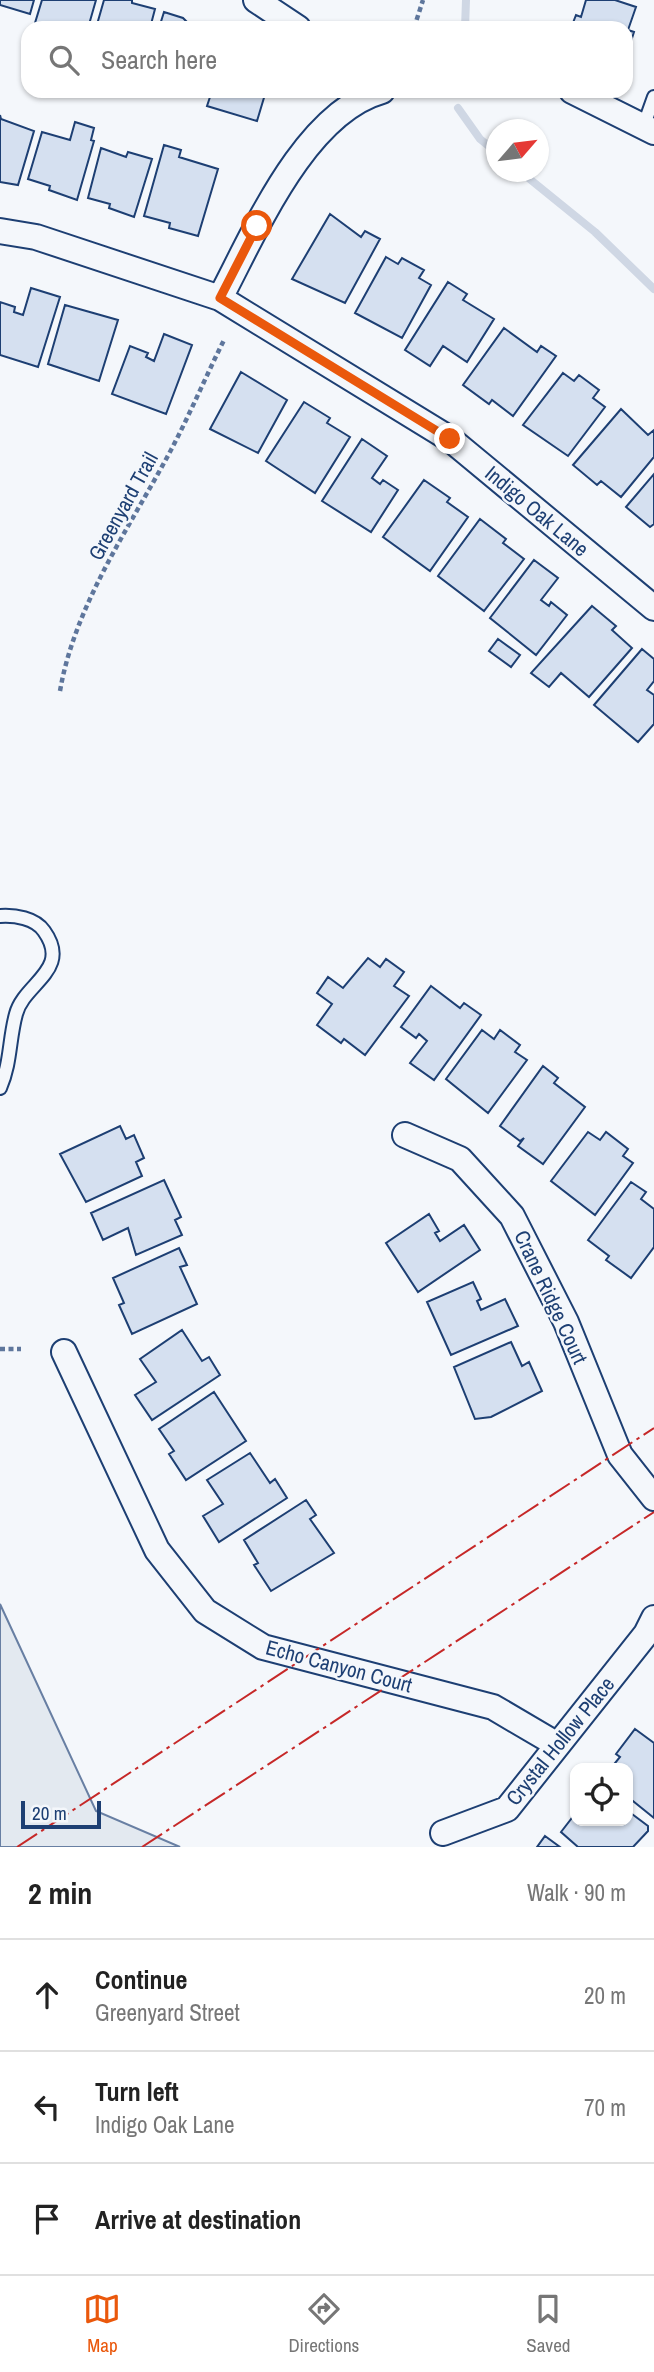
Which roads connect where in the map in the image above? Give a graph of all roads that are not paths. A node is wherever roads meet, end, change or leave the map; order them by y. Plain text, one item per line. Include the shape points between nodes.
1 (256, 0) edge
2 (288, 21) edge
3 (654, 97) edge
4 (361, 98) edge
5 (586, 98) edge
6 (649, 129) edge
7 (0, 231) edge
8 (220, 298) junction
9 (654, 608) edge
10 (0, 916) edge
11 (0, 1088) edge
12 (405, 1135) dead end
13 (64, 1352) dead end
14 (654, 1498) edge
15 (654, 1618) edge
16 (556, 1744) junction
17 (443, 1833) dead end

1 - 2 street
3 - 6 lane
4 - 8 street via 312,141 281,180
5 - 6 street
7 - 8 street, Indigo Oak Lane via 36,237
8 - 9 street, Indigo Oak Lane via 450,439
10 - 11 lane via 32,920 42,927 53,950 51,964 16,1014 13,1045
12 - 14 street, Crane Ridge Court via 460,1159 512,1216 566,1322 620,1455
13 - 16 street, Echo Canyon Court via 157,1550 205,1611 263,1647 493,1707
15 - 16 street, Crystal Hollow Place via 646,1634
16 - 17 street, Crystal Hollow Place via 507,1809

